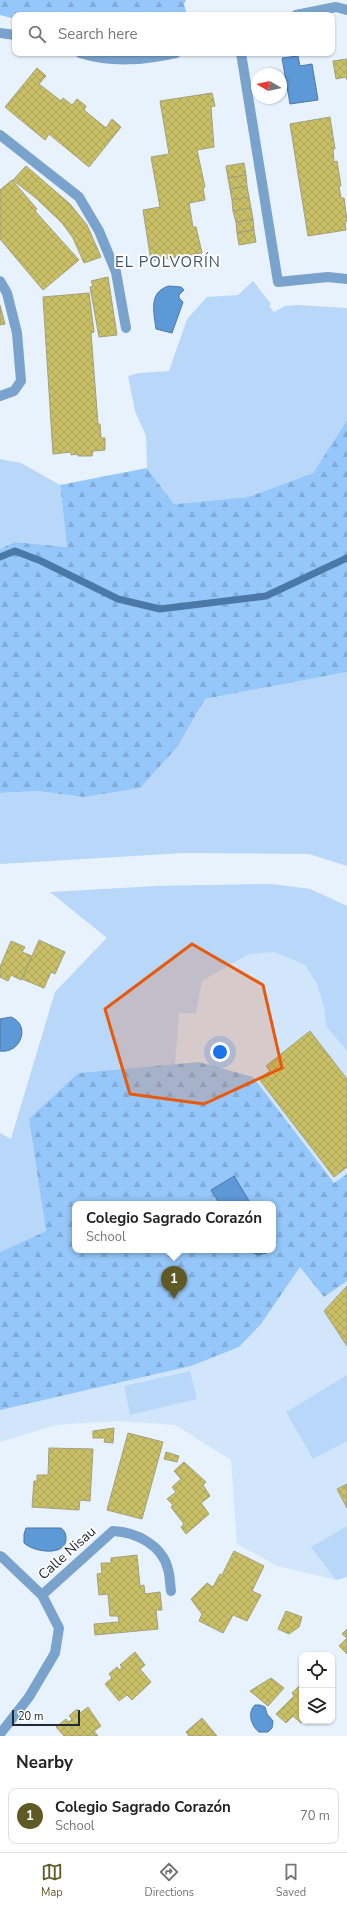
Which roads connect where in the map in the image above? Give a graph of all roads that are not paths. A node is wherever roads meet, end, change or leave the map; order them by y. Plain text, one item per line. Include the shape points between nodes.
1 (347, 10) edge
2 (311, 12) edge
3 (0, 33) edge
4 (12, 35) edge
5 (90, 56) edge
6 (155, 56) edge
7 (241, 56) edge
8 (0, 136) edge
9 (347, 279) edge
10 (0, 281) edge
11 (126, 328) dead end
12 (0, 396) edge
13 (0, 1556) edge
14 (171, 1591) dead end
15 (42, 1595) junction
16 (0, 1734) edge

1 - 2 street via 336,7
3 - 4 street
5 - 6 street via 128,60
7 - 9 street via 278,282 328,276
8 - 11 street via 79,197 99,231 116,272
10 - 12 street via 7,293 17,333 21,381 14,391
13 - 15 street
14 - 15 street, Calle Nisau via 168,1568 156,1547 127,1532 113,1532
15 - 16 street via 59,1628 55,1652 29,1696

